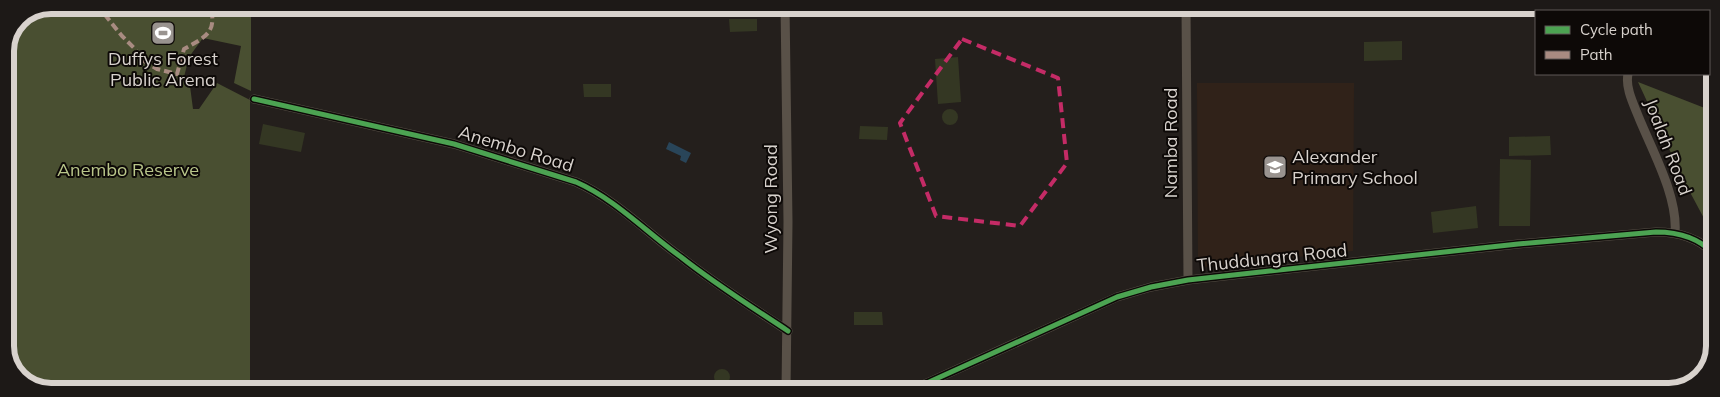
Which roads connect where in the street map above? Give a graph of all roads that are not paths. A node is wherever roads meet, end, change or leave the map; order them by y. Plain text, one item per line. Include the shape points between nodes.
1 (786, 14) edge
2 (1186, 14) edge
3 (1628, 75) edge
4 (254, 99) dead end
5 (1675, 233) junction
6 (1706, 248) edge
7 (1188, 280) junction
8 (788, 331) junction
9 (786, 383) edge
10 (927, 383) edge

1 - 8 street, Wyong Road
2 - 7 street, Namba Road
3 - 5 street, Joalah Road via 1636,110 1672,200
4 - 8 street, Anembo Road via 454,144 576,182 607,199 709,278
5 - 6 street, Thuddungra Road
5 - 7 street, Thuddungra Road via 1625,234
7 - 10 street, Thuddungra Road via 1118,297
8 - 9 street, Wyong Road

